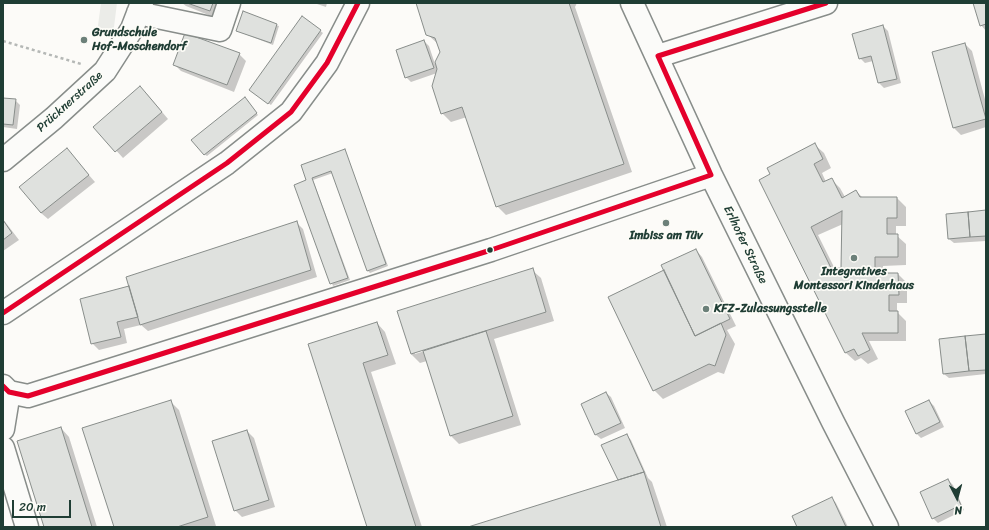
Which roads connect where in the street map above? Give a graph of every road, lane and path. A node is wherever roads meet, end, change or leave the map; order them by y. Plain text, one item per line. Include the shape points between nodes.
1 (229, 3) edge
2 (358, 3) edge
3 (632, 3) edge
4 (826, 3) edge
5 (140, 8) edge
6 (3, 41) edge
7 (658, 56) junction
8 (105, 71) junction
9 (3, 160) edge
10 (711, 175) junction
11 (3, 313) edge
12 (6, 389) edge
13 (3, 429) edge
14 (3, 448) edge
15 (27, 527) edge
16 (887, 527) edge

1 - 5 street, Prücknerstraße via 220,30
2 - 11 street via 327,63 291,112 227,163
3 - 7 street, Erlhofer Straße
4 - 7 street
5 - 8 street, Prücknerstraße via 132,29
6 - 8 path
7 - 10 street, Erlhofer Straße
8 - 9 street, Prücknerstraße
10 - 12 street via 491,250 28,396
10 - 16 street, Erlhofer Straße
12 - 13 street
14 - 15 street

